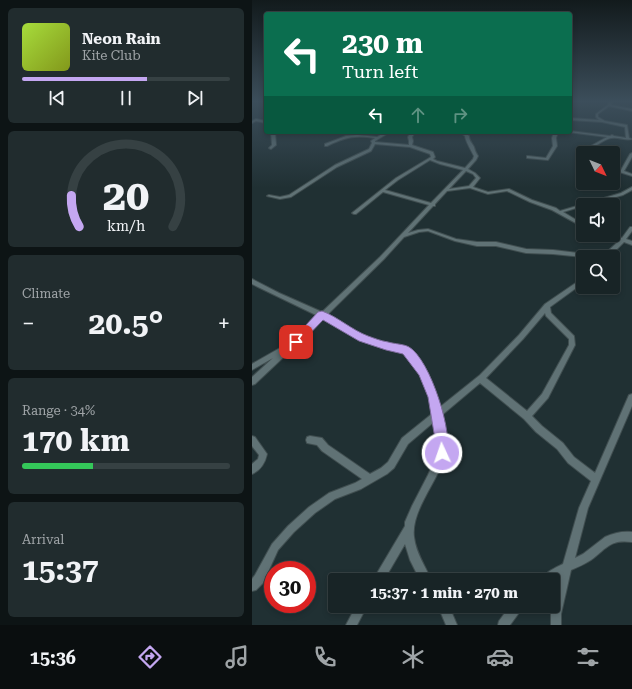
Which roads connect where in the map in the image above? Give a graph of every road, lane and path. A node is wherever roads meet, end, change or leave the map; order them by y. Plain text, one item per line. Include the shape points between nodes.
1 (572, 132) edge
2 (576, 133) joint
3 (273, 134) edge
4 (385, 134) edge
5 (412, 134) edge
6 (464, 134) edge
7 (555, 134) edge
8 (612, 136) junction
9 (378, 138) junction
10 (630, 139) edge
11 (374, 143) junction
12 (326, 146) dead end
13 (410, 146) junction
14 (594, 146) edge
15 (271, 148) dead end
16 (632, 154) edge
17 (528, 157) dead end
18 (430, 159) junction
19 (465, 170) junction
20 (622, 172) joint
21 (632, 175) edge
22 (470, 187) junction
23 (632, 188) edge
24 (448, 190) junction
25 (384, 191) junction
26 (269, 196) dead end
27 (608, 198) edge
28 (432, 205) junction
29 (576, 207) edge
30 (560, 212) junction
31 (354, 213) dead end
32 (576, 222) edge
33 (632, 228) edge
34 (403, 236) junction
35 (622, 240) junction
36 (632, 243) edge
37 (611, 250) edge
38 (576, 255) edge
39 (252, 281) edge
40 (576, 285) edge
41 (547, 306) junction
42 (322, 315) junction
43 (296, 342) junction
44 (252, 367) edge
45 (480, 378) junction
46 (252, 382) edge
47 (632, 398) edge
48 (438, 414) junction
49 (527, 416) junction
50 (252, 440) edge
51 (310, 440) dead end
52 (252, 470) edge
53 (596, 478) junction
54 (370, 479) junction
55 (409, 528) junction
56 (632, 537) edge
57 (567, 567) junction
58 (382, 573) edge
59 (422, 573) edge
60 (556, 573) edge
61 (252, 586) edge
62 (358, 613) edge
63 (446, 613) edge
64 (512, 613) edge
65 (351, 625) edge
66 (452, 625) edge
67 (503, 625) edge
68 (556, 625) edge

1 - 2 street
2 - 8 street
3 - 15 street via 274,145
4 - 9 street
5 - 13 street
6 - 19 street via 476,156
7 - 17 street via 555,146 546,159
8 - 10 street
8 - 14 street
9 - 11 street via 373,141
9 - 12 street via 350,135
11 - 13 street
11 - 26 street via 370,150 336,166 290,196
13 - 18 street via 432,153
16 - 20 street
18 - 19 street via 436,163
18 - 25 street via 397,179
19 - 22 street via 475,173 478,178
19 - 24 street
20 - 21 street
22 - 24 street
22 - 30 street via 488,193 508,190
23 - 27 street
24 - 28 street
25 - 28 street
25 - 31 street
28 - 34 street
29 - 30 street
30 - 32 street
33 - 35 street
34 - 38 street via 428,230 455,240 477,244 496,244 526,251
34 - 42 street
35 - 36 street
35 - 37 street
39 - 42 street
40 - 41 street
41 - 45 street via 521,337
41 - 49 street via 548,314 572,338 572,345 545,396
42 - 43 street
42 - 48 street via 363,338 406,350 427,380
43 - 44 street
43 - 46 street
45 - 48 street
45 - 49 street
47 - 53 street
48 - 54 street via 405,441 391,465
48 - 55 street via 442,453 410,520
49 - 53 street via 560,446 571,460
50 - 52 street via 263,454 261,461
51 - 54 street via 319,441 325,448
53 - 57 street via 584,508
54 - 61 street via 332,496 291,529 275,547
55 - 58 street
55 - 59 street via 409,537
56 - 57 street via 623,536 608,540 586,557
57 - 60 street
57 - 68 street via 556,614
62 - 65 street
63 - 66 street
64 - 67 street

